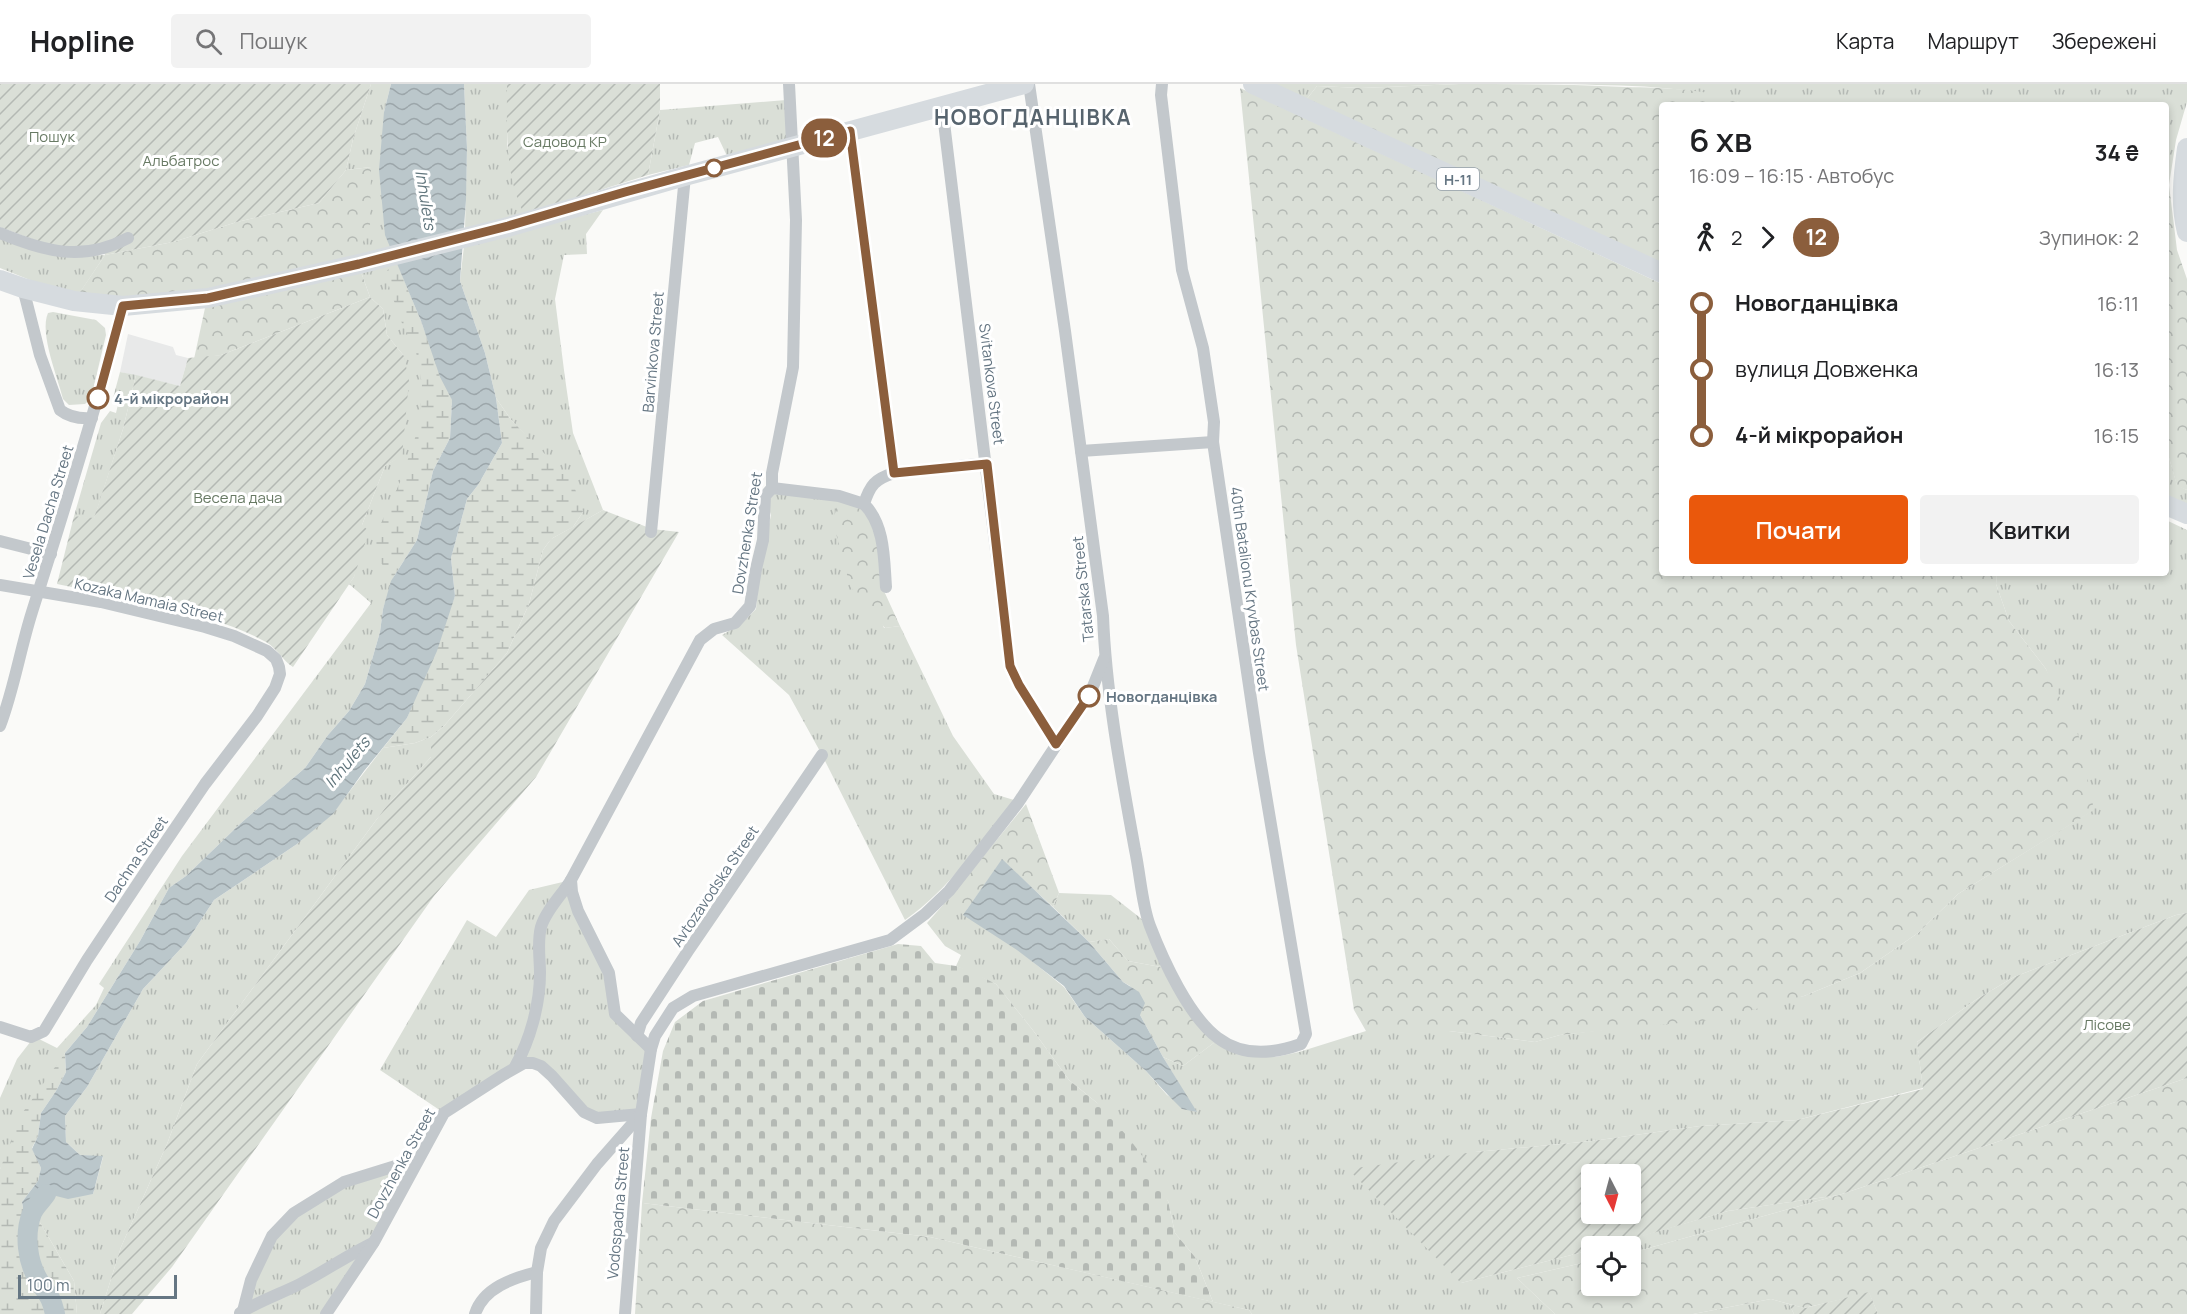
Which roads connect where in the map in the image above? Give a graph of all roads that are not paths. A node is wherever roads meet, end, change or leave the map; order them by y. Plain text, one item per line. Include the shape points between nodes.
1 (789, 84) edge
2 (1024, 84) edge
3 (1029, 84) edge
4 (1162, 84) edge
5 (1253, 84) edge
6 (942, 106) junction
7 (850, 131) junction
8 (794, 146) junction
9 (2187, 148) edge
10 (685, 176) junction
11 (2187, 232) edge
12 (0, 233) edge
13 (128, 238) dead end
14 (1659, 272) edge
15 (0, 280) edge
16 (23, 288) junction
17 (123, 306) junction
18 (92, 418) junction
19 (1213, 442) junction
20 (1081, 451) junction
21 (987, 464) junction
22 (894, 473) junction
23 (771, 488) junction
24 (864, 504) junction
25 (651, 532) dead end
26 (0, 541) edge
27 (51, 554) junction
28 (0, 585) edge
29 (886, 587) dead end
30 (39, 592) junction
31 (1104, 659) junction
32 (279, 667) joint
33 (0, 726) edge
34 (1056, 744) junction
35 (822, 755) dead end
36 (572, 880) junction
37 (0, 1027) edge
38 (637, 1036) junction
39 (651, 1049) junction
40 (1248, 1052) joint
41 (515, 1067) junction
42 (641, 1114) junction
43 (418, 1159) junction
44 (374, 1242) junction
45 (537, 1272) junction
46 (241, 1312) edge
47 (326, 1314) edge
48 (476, 1314) edge
49 (536, 1314) edge
50 (625, 1314) edge

1 - 8 street, Dovzhenka Street
2 - 6 main road
3 - 20 street, Tatarska Street
4 - 19 street, 40th Batalionu Kryvbas Street via 1182,270 1203,348 1214,422
5 - 14 main road, Н-11
6 - 7 main road
6 - 21 street, Svitankova Street
7 - 8 main road
7 - 22 street
8 - 10 main road
8 - 23 street, Dovzhenka Street via 793,367
9 - 11 main road via 2182,188
10 - 17 main road via 359,264 208,298
10 - 25 street, Barvinkova Street
12 - 13 street via 62,253 89,252
15 - 16 main road
16 - 17 main road via 74,301
16 - 18 street via 40,355 60,410
17 - 18 street, Vesela Dacha Street
18 - 27 street, Vesela Dacha Street
19 - 20 street
19 - 40 street, 40th Batalionu Kryvbas Street via 1306,1034 1301,1044 1288,1049
20 - 31 street, Tatarska Street via 1103,616
21 - 22 street
21 - 34 street, Svitankova Street via 1010,666
22 - 24 street via 880,477
23 - 24 street via 839,496
23 - 36 street, Dovzhenka Street via 765,496 764,540 750,606 735,623 714,629 700,640
24 - 29 street via 877,520
26 - 27 street
27 - 30 street, Vesela Dacha Street
28 - 30 street, Kozaka Mamaia Street
30 - 32 street, Kozaka Mamaia Street via 124,607 215,630 267,651
30 - 33 street, Vesela Dacha Street
31 - 34 street, Vodospadna Street via 1090,694
31 - 40 street, Tatarska Street via 1149,924 1180,988 1204,1026 1233,1047
32 - 37 street, Dachna Street via 275,688 257,716 205,783 44,1031 31,1037
34 - 39 street, Vodospadna Street via 1018,803 949,891 925,914 890,940 693,996 673,1008
35 - 38 street, Avtozavodska Street via 688,951 641,1023
36 - 38 street via 578,911 609,973 615,1014
36 - 41 street, Dovzhenka Street via 541,926 535,1011 527,1044
38 - 39 street
39 - 42 street, Vodospadna Street
41 - 42 street via 524,1063 541,1066 584,1112 597,1118
41 - 43 street, Dovzhenka Street via 444,1113
42 - 45 street, Vodospadna Street via 554,1221 541,1248
42 - 50 street, Vodospadna Street
43 - 44 street, Dovzhenka Street
43 - 46 street via 344,1182 294,1213 272,1236
44 - 46 street, Dovzhenka Street via 299,1285
44 - 47 street, Dovzhenka Street
45 - 48 street via 508,1281 489,1293
45 - 49 street, Vodospadna Street

